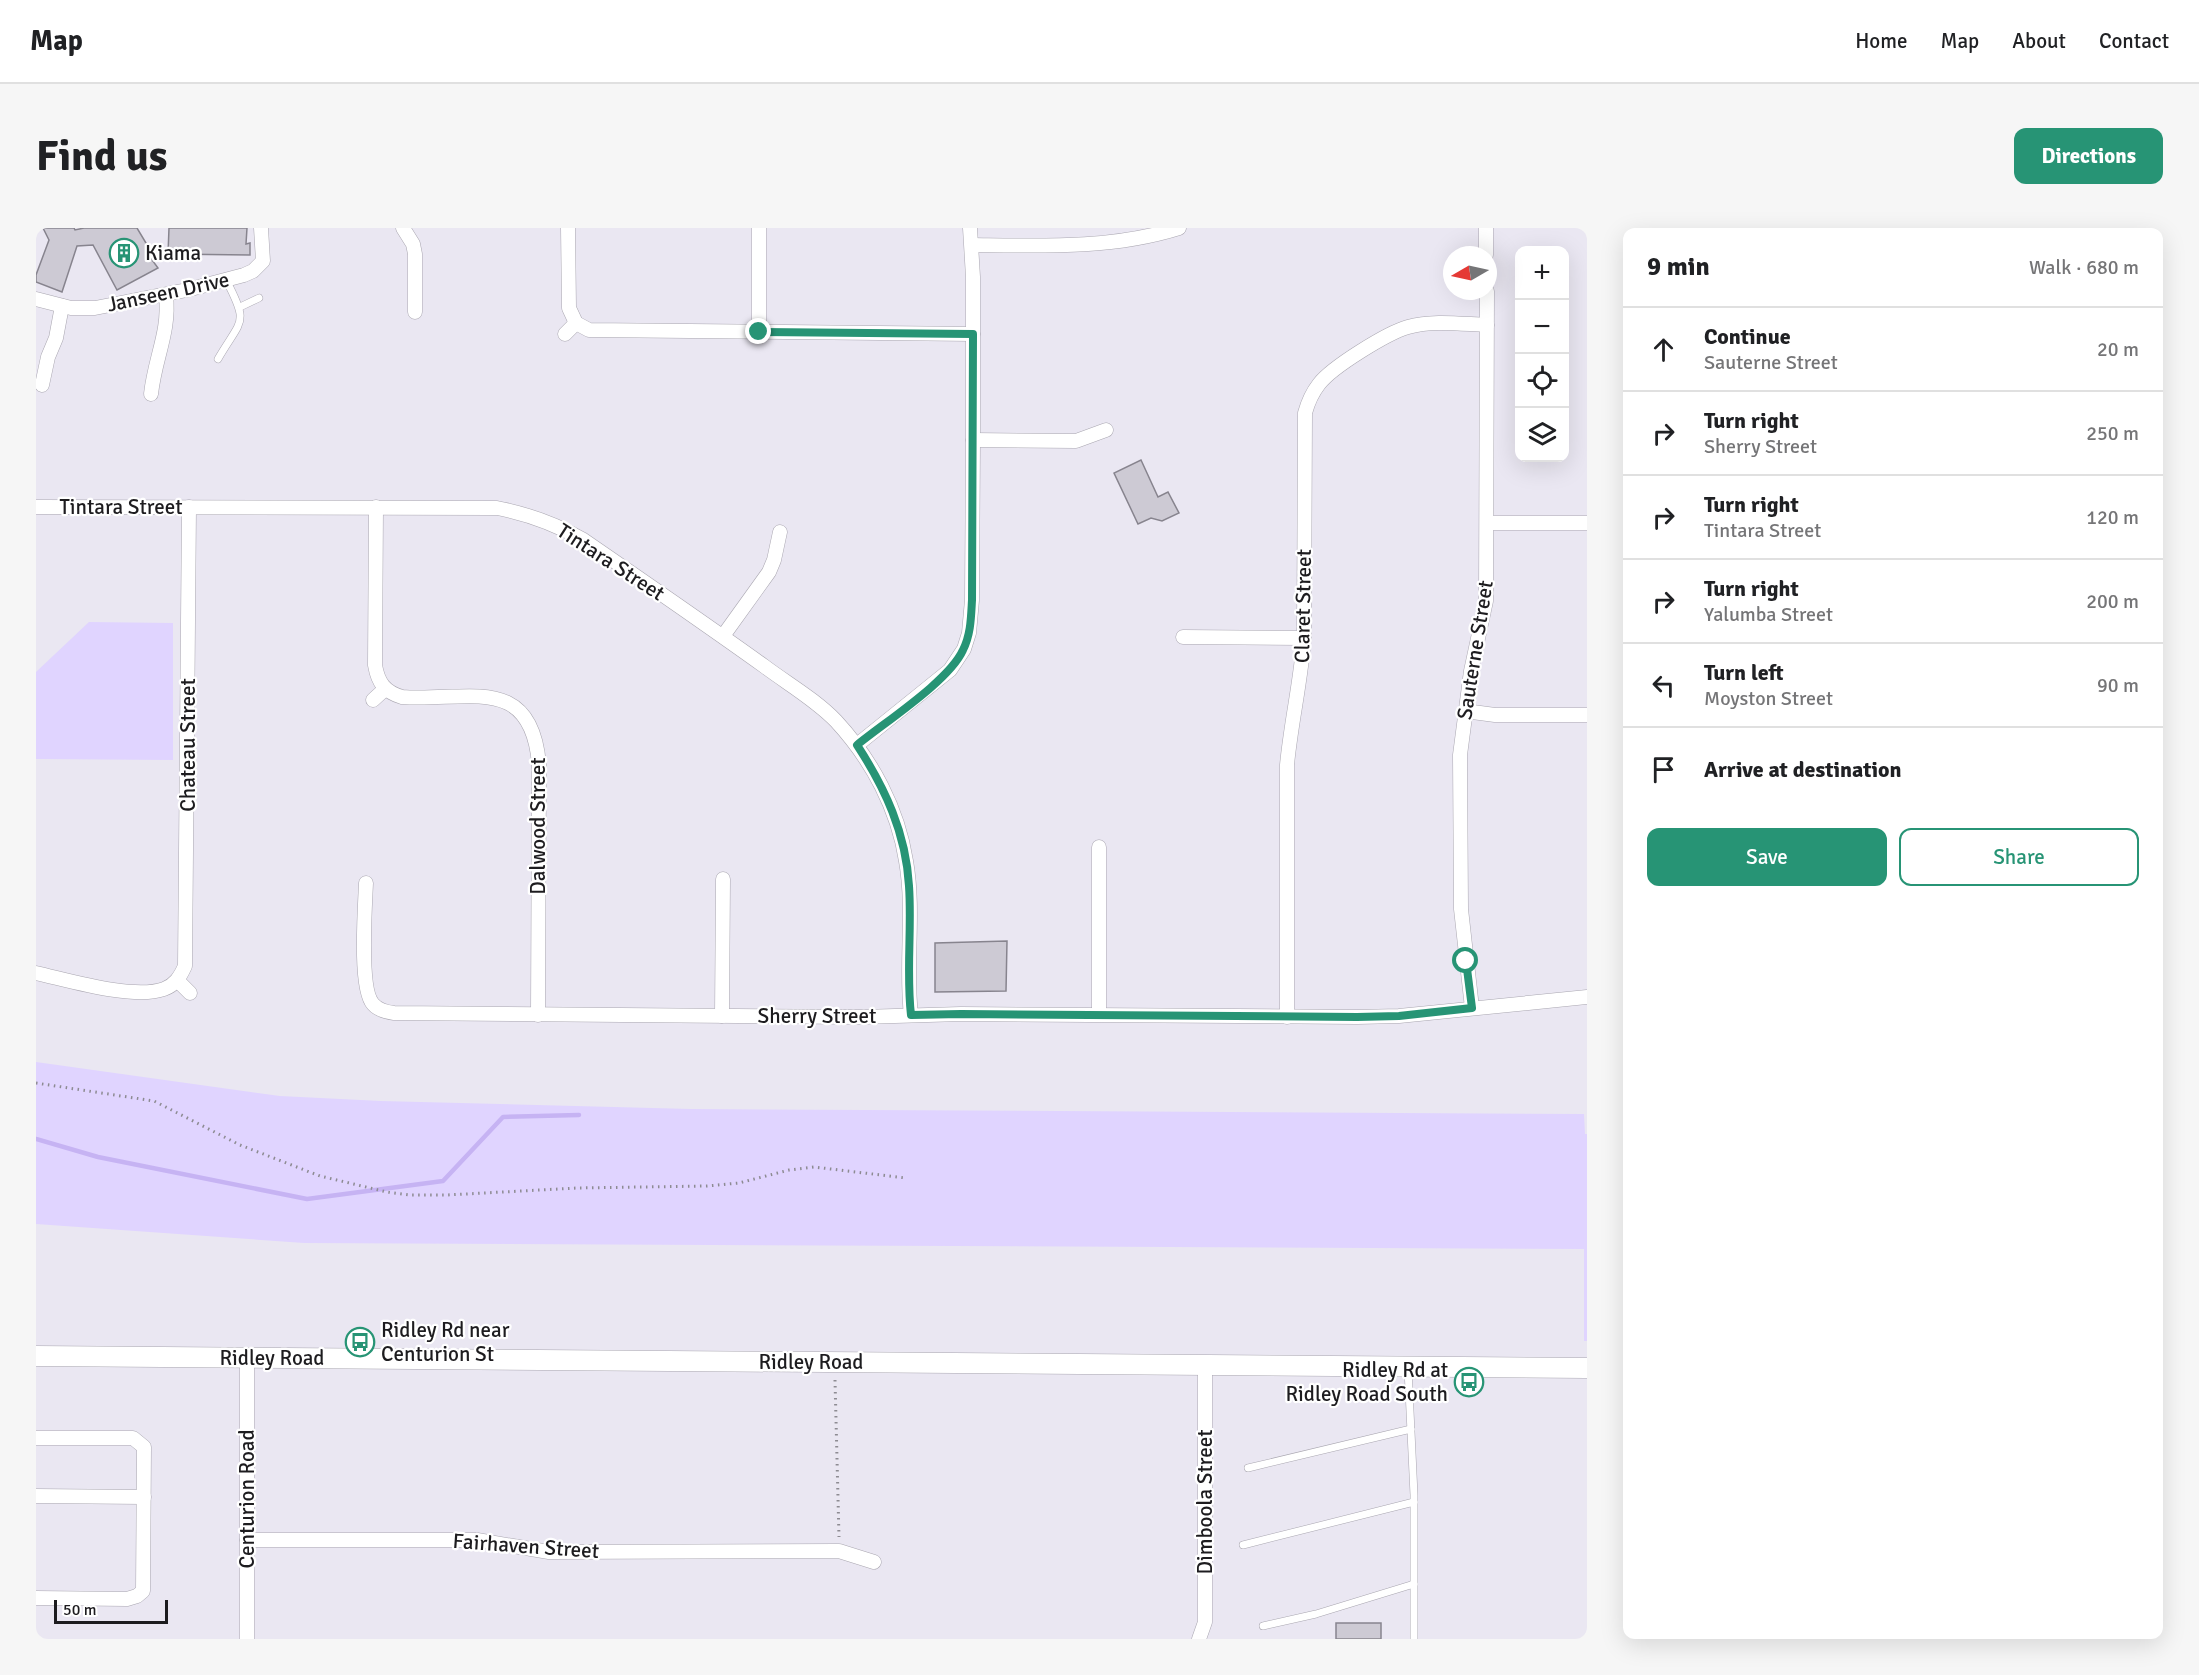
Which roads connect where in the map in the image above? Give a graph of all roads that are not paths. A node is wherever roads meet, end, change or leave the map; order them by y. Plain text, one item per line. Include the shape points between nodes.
1 (261, 228) edge
2 (403, 228) edge
3 (568, 228) edge
4 (759, 228) edge
5 (970, 228) edge
6 (1486, 228) edge
7 (1170, 229) edge
8 (972, 245) junction
9 (1486, 246) edge
10 (226, 280) junction
11 (166, 295) junction
12 (259, 298) dead end
13 (36, 299) edge
14 (1486, 300) edge
15 (62, 306) junction
16 (240, 307) junction
17 (415, 312) dead end
18 (576, 323) junction
19 (1487, 325) junction
20 (759, 332) junction
21 (565, 334) dead end
22 (973, 334) junction
23 (218, 358) dead end
24 (42, 385) dead end
25 (151, 394) dead end
26 (1106, 430) dead end
27 (973, 440) junction
28 (36, 507) edge
29 (189, 507) junction
30 (376, 507) junction
31 (1487, 523) junction
32 (1587, 523) edge
33 (780, 532) dead end
34 (723, 636) junction
35 (1184, 637) dead end
36 (1304, 638) junction
37 (385, 689) junction
38 (373, 700) dead end
39 (1465, 711) junction
40 (1587, 715) edge
41 (857, 745) junction
42 (1099, 847) dead end
43 (723, 879) dead end
44 (366, 883) dead end
45 (36, 973) edge
46 (178, 981) junction
47 (190, 993) dead end
48 (1587, 997) edge
49 (1472, 1008) junction
50 (1099, 1014) junction
51 (538, 1015) junction
52 (911, 1015) junction
53 (722, 1016) junction
54 (1287, 1017) junction
55 (36, 1356) edge
56 (247, 1358) junction
57 (1205, 1365) junction
58 (1408, 1367) junction
59 (1587, 1368) edge
60 (1411, 1429) junction
61 (36, 1438) edge
62 (1248, 1468) dead end
63 (36, 1496) edge
64 (144, 1497) junction
65 (1414, 1502) junction
66 (248, 1540) junction
67 (1242, 1545) dead end
68 (874, 1562) dead end
69 (1414, 1584) junction
70 (36, 1598) edge
71 (1263, 1626) dead end
72 (247, 1639) edge
73 (1199, 1639) edge
74 (1414, 1639) edge

1 - 10 street, Janseen Drive via 263,261 254,271
2 - 17 street via 415,254
3 - 18 street via 568,298
4 - 20 street
5 - 8 street
6 - 9 street
7 - 8 street via 1100,244
8 - 22 street
10 - 11 street, Janseen Drive
10 - 16 lane
11 - 15 street, Janseen Drive via 94,308
11 - 25 street via 166,328
12 - 16 lane
13 - 15 street, Janseen Drive
14 - 19 street, Sauterne Street
15 - 24 street
16 - 23 lane via 236,333
18 - 20 street via 596,331
18 - 21 street
19 - 31 street, Sauterne Street
19 - 36 street, Claret Street via 1428,323 1408,327 1330,372 1310,396 1304,434
20 - 22 street
22 - 27 street
26 - 27 street via 1076,441
27 - 41 street via 970,651
28 - 29 street, Tintara Street
29 - 30 street, Tintara Street
29 - 46 street, Chateau Street via 186,958
30 - 34 street, Tintara Street via 497,508 558,525
30 - 37 street via 375,665
31 - 32 street
31 - 39 street, Sauterne Street via 1486,601
33 - 34 street via 769,572
34 - 41 street, Tintara Street via 815,703
35 - 36 street
36 - 54 street, Claret Street via 1287,765
37 - 38 street
37 - 51 street, Dalwood Street via 412,698 495,697 514,707 530,724 539,764
39 - 40 street via 1495,715
39 - 49 street, Sauterne Street via 1460,755 1460,874
41 - 52 street, Tintara Street via 890,803 906,860
42 - 50 street
43 - 53 street
44 - 51 street, Sherry Street via 368,1010
45 - 46 street via 121,990 158,991
46 - 47 street
48 - 49 street, Sherry Street
49 - 54 street, Sherry Street via 1399,1016
50 - 52 street, Sherry Street
50 - 54 street, Sherry Street
51 - 53 street, Sherry Street
52 - 53 street, Sherry Street
55 - 56 street, Ridley Road
56 - 57 street, Ridley Road
56 - 66 street, Centurion Road
57 - 58 street, Ridley Road
57 - 73 street, Dimboola Street via 1205,1622
58 - 59 street, Ridley Road
58 - 60 lane
60 - 62 lane
60 - 65 lane
61 - 64 street via 140,1441 144,1446
63 - 64 street
64 - 70 street via 143,1591 127,1599
65 - 67 lane
65 - 69 lane
66 - 68 street, Fairhaven Street via 477,1540 549,1552 839,1551
66 - 72 street, Centurion Road
69 - 71 lane
69 - 74 lane

